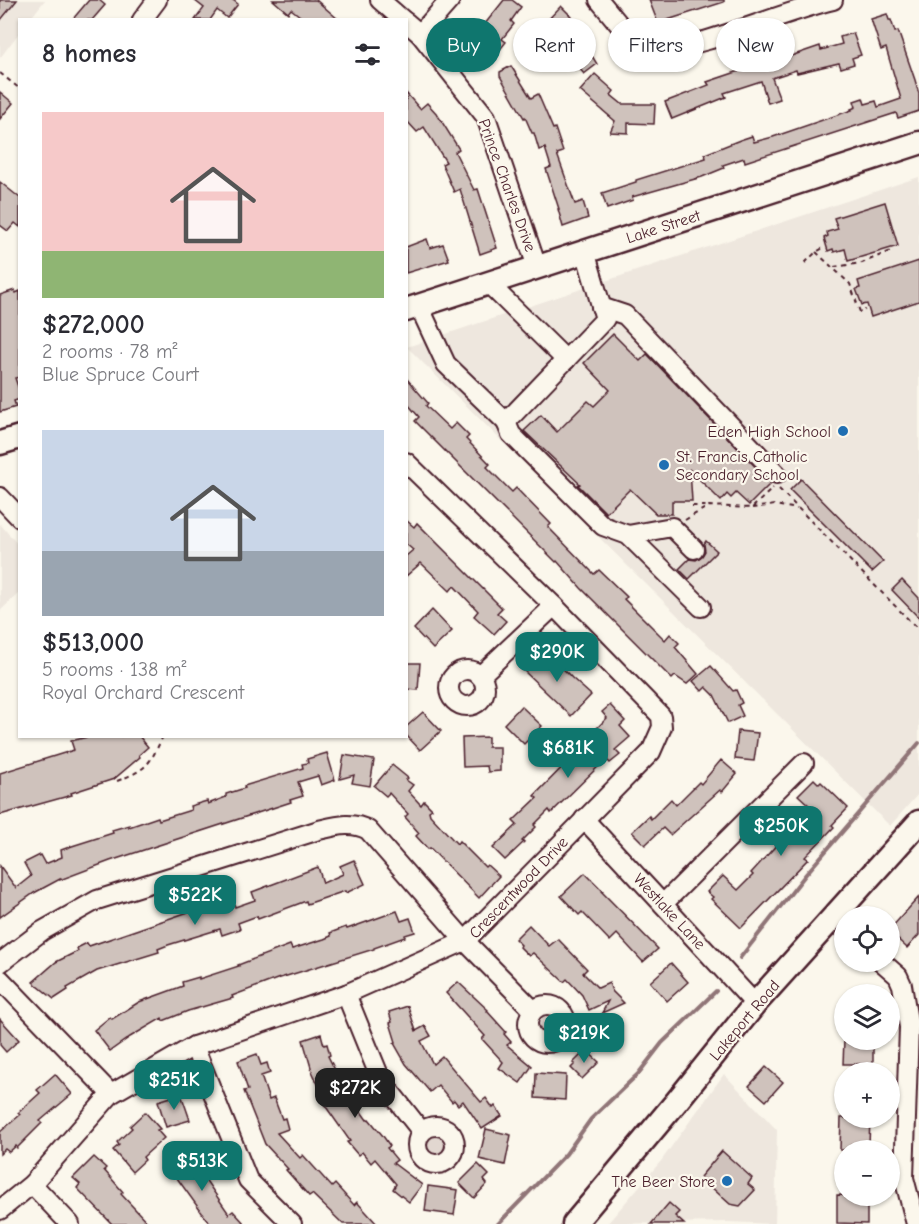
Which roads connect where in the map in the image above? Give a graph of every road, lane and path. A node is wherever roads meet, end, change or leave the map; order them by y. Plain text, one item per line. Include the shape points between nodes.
1 (157, 0) edge
2 (380, 0) edge
3 (450, 0) edge
4 (600, 0) edge
5 (834, 0) edge
6 (808, 3) edge
7 (144, 18) edge
8 (402, 18) edge
9 (410, 25) edge
10 (0, 73) edge
11 (18, 87) edge
12 (919, 143) edge
13 (825, 247) dead end
14 (893, 250) dead end
15 (585, 251) junction
16 (816, 252) junction
17 (805, 263) dead end
18 (537, 267) junction
19 (834, 267) junction
20 (488, 283) junction
21 (601, 307) junction
22 (413, 308) edge
23 (865, 310) dead end
24 (566, 360) junction
25 (506, 423) junction
26 (18, 438) edge
27 (0, 443) edge
28 (408, 464) edge
29 (777, 474) dead end
30 (0, 497) edge
31 (692, 506) dead end
32 (709, 506) junction
33 (752, 508) junction
34 (799, 509) junction
35 (18, 516) edge
36 (672, 527) junction
37 (628, 535) junction
38 (694, 549) dead end
39 (554, 606) junction
40 (701, 607) dead end
41 (919, 630) edge
42 (480, 676) dead end
43 (162, 738) edge
44 (804, 763) dead end
45 (117, 782) dead end
46 (584, 819) junction
47 (919, 822) edge
48 (663, 904) junction
49 (852, 906) edge
50 (834, 927) edge
51 (465, 941) junction
52 (0, 963) edge
53 (893, 972) edge
54 (0, 979) edge
55 (346, 994) junction
56 (755, 1004) junction
57 (533, 1010) dead end
58 (194, 1046) junction
59 (111, 1094) junction
60 (422, 1132) dead end
61 (32, 1184) junction
62 (0, 1210) edge
63 (70, 1224) edge
64 (292, 1224) edge
65 (574, 1224) edge
66 (916, 1224) edge

1 - 7 street
2 - 8 street, Prince Charles Drive
3 - 9 street
4 - 6 street via 627,34 650,52 675,49
5 - 6 street
9 - 18 street, Prince Charles Drive via 486,117
10 - 11 path
12 - 15 main road, Lake Street
13 - 16 path
14 - 19 path
15 - 18 main road, Lake Street
15 - 21 street
16 - 17 path
16 - 19 path
18 - 20 main road, Lake Street
19 - 23 path via 850,284 860,312
20 - 22 main road, Lake Street
20 - 24 street
21 - 24 street via 605,319
21 - 29 street via 625,315
22 - 25 street via 446,364
24 - 25 street
25 - 37 street via 511,434 603,526
26 - 27 main road
28 - 39 street, Crescentwood Drive
30 - 35 street
31 - 32 path
32 - 33 path
32 - 36 path
33 - 34 path via 775,505
33 - 34 path via 775,485
34 - 41 path
36 - 37 street
36 - 38 street
37 - 40 street
39 - 42 street
39 - 46 street, Crescentwood Drive via 661,716 662,727 651,752
43 - 45 path via 146,766
44 - 48 street
46 - 48 street, Westlake Lane
46 - 51 street, Crescentwood Drive
47 - 49 main road, Lakeport Road
48 - 56 street, Westlake Lane
50 - 56 main road, Lakeport Road
51 - 52 street via 368,830 345,825 97,900 42,931
51 - 55 street, Crescentwood Drive
51 - 57 street
53 - 66 street via 902,985 909,1027 904,1178
54 - 59 street
55 - 58 street, Crescentwood Drive
55 - 60 street via 381,1080
56 - 65 main road, Lakeport Road
58 - 59 street, Crescentwood Drive
58 - 64 street via 248,1180
59 - 61 street, Crescentwood Drive
61 - 62 street, Crescentwood Drive
61 - 63 street

